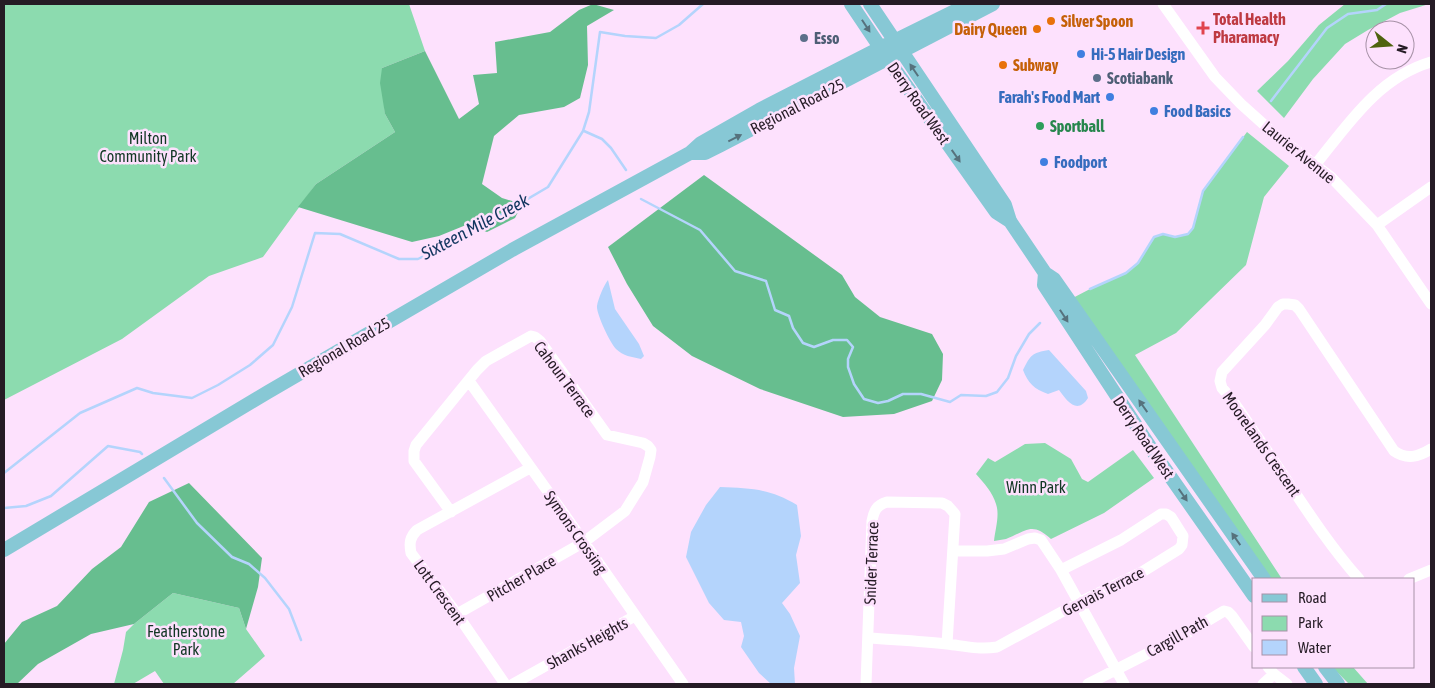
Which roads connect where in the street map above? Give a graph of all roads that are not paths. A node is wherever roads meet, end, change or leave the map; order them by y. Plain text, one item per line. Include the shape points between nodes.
1 (851, 4) edge
2 (870, 4) edge
3 (969, 4) edge
4 (993, 4) edge
5 (1163, 4) edge
6 (899, 46) junction
7 (884, 53) junction
8 (1431, 62) edge
9 (1316, 164) junction
10 (1431, 187) edge
11 (1010, 221) junction
12 (1377, 225) junction
13 (1045, 273) junction
14 (1431, 304) edge
15 (469, 381) junction
16 (1431, 449) edge
17 (530, 468) junction
18 (451, 512) junction
19 (584, 542) junction
20 (4, 550) edge
21 (953, 551) junction
22 (1061, 570) junction
23 (1431, 570) edge
24 (1263, 578) edge
25 (1358, 578) edge
26 (1411, 578) edge
27 (1252, 593) edge
28 (1078, 603) junction
29 (457, 614) junction
30 (635, 616) junction
31 (869, 638) junction
32 (947, 644) junction
33 (1252, 644) edge
34 (1305, 668) edge
35 (1326, 668) edge
36 (1115, 669) junction
37 (1271, 670) edge
38 (505, 684) edge
39 (513, 684) edge
40 (683, 684) edge
41 (866, 684) edge
42 (1088, 684) edge
43 (1124, 684) edge
44 (1263, 684) edge
45 (1287, 684) edge
46 (1316, 684) edge
47 (1338, 684) edge

1 -> 7 main road, Derry Road West
2 - 6 main road, Derry Road West
3 - 6 main road
4 - 6 main road
5 - 9 street, Laurier Avenue via 1215,77 1264,125
6 - 7 main road, Regional Road 25
11 -> 6 main road, Derry Road West via 1005,205
7 -> 11 main road, Derry Road West via 996,212
7 - 20 main road, Regional Road 25 via 759,110 701,143 690,153 477,270
8 - 9 street via 1407,71 1382,88
9 - 12 street, Laurier Avenue
10 - 12 street
11 - 13 main road, Derry Road West
12 - 14 street, Laurier Avenue
24 -> 13 main road, Derry Road West via 1054,279
13 -> 27 main road, Derry Road West via 1044,285 1158,459
15 - 17 street, Symons Crossing
15 - 18 street, Cahoun Terrace via 421,439 414,457
15 - 19 street, Cahoun Terrace via 486,362 533,336 540,341 607,435 648,446 650,457 643,482 625,511
16 - 25 street, Moorelands Crescent via 1411,457 1394,451 1296,305 1278,307 1222,372 1222,388
17 - 18 street, Lott Crescent
17 - 19 street, Symons Crossing
18 - 29 street, Lott Crescent via 417,530 410,546 411,553
19 - 29 street, Pitcher Place
19 - 30 street, Symons Crossing
21 - 22 street via 1004,549 1035,538 1045,545
21 - 31 street, Snider Terrace via 955,514 948,506 942,503 888,502 875,508
21 - 32 street, Snider Terrace
22 - 28 street
22 - 28 street, Gervais Terrace via 1121,540 1161,514 1171,516 1183,536 1179,549 1150,568
23 - 26 street
28 - 32 street, Gervais Terrace via 997,647 975,649
28 - 36 street
29 - 38 street, Lott Crescent
30 - 39 street, Shanks Heights
30 - 40 street, Symons Crossing
31 - 32 street, Gervais Terrace
31 - 41 street, Snider Terrace
33 - 36 street, Cargill Path via 1232,616 1224,611
34 - 46 main road
35 - 47 main road
36 - 42 street, Cargill Path
36 - 43 street
37 - 44 street
37 - 45 street

